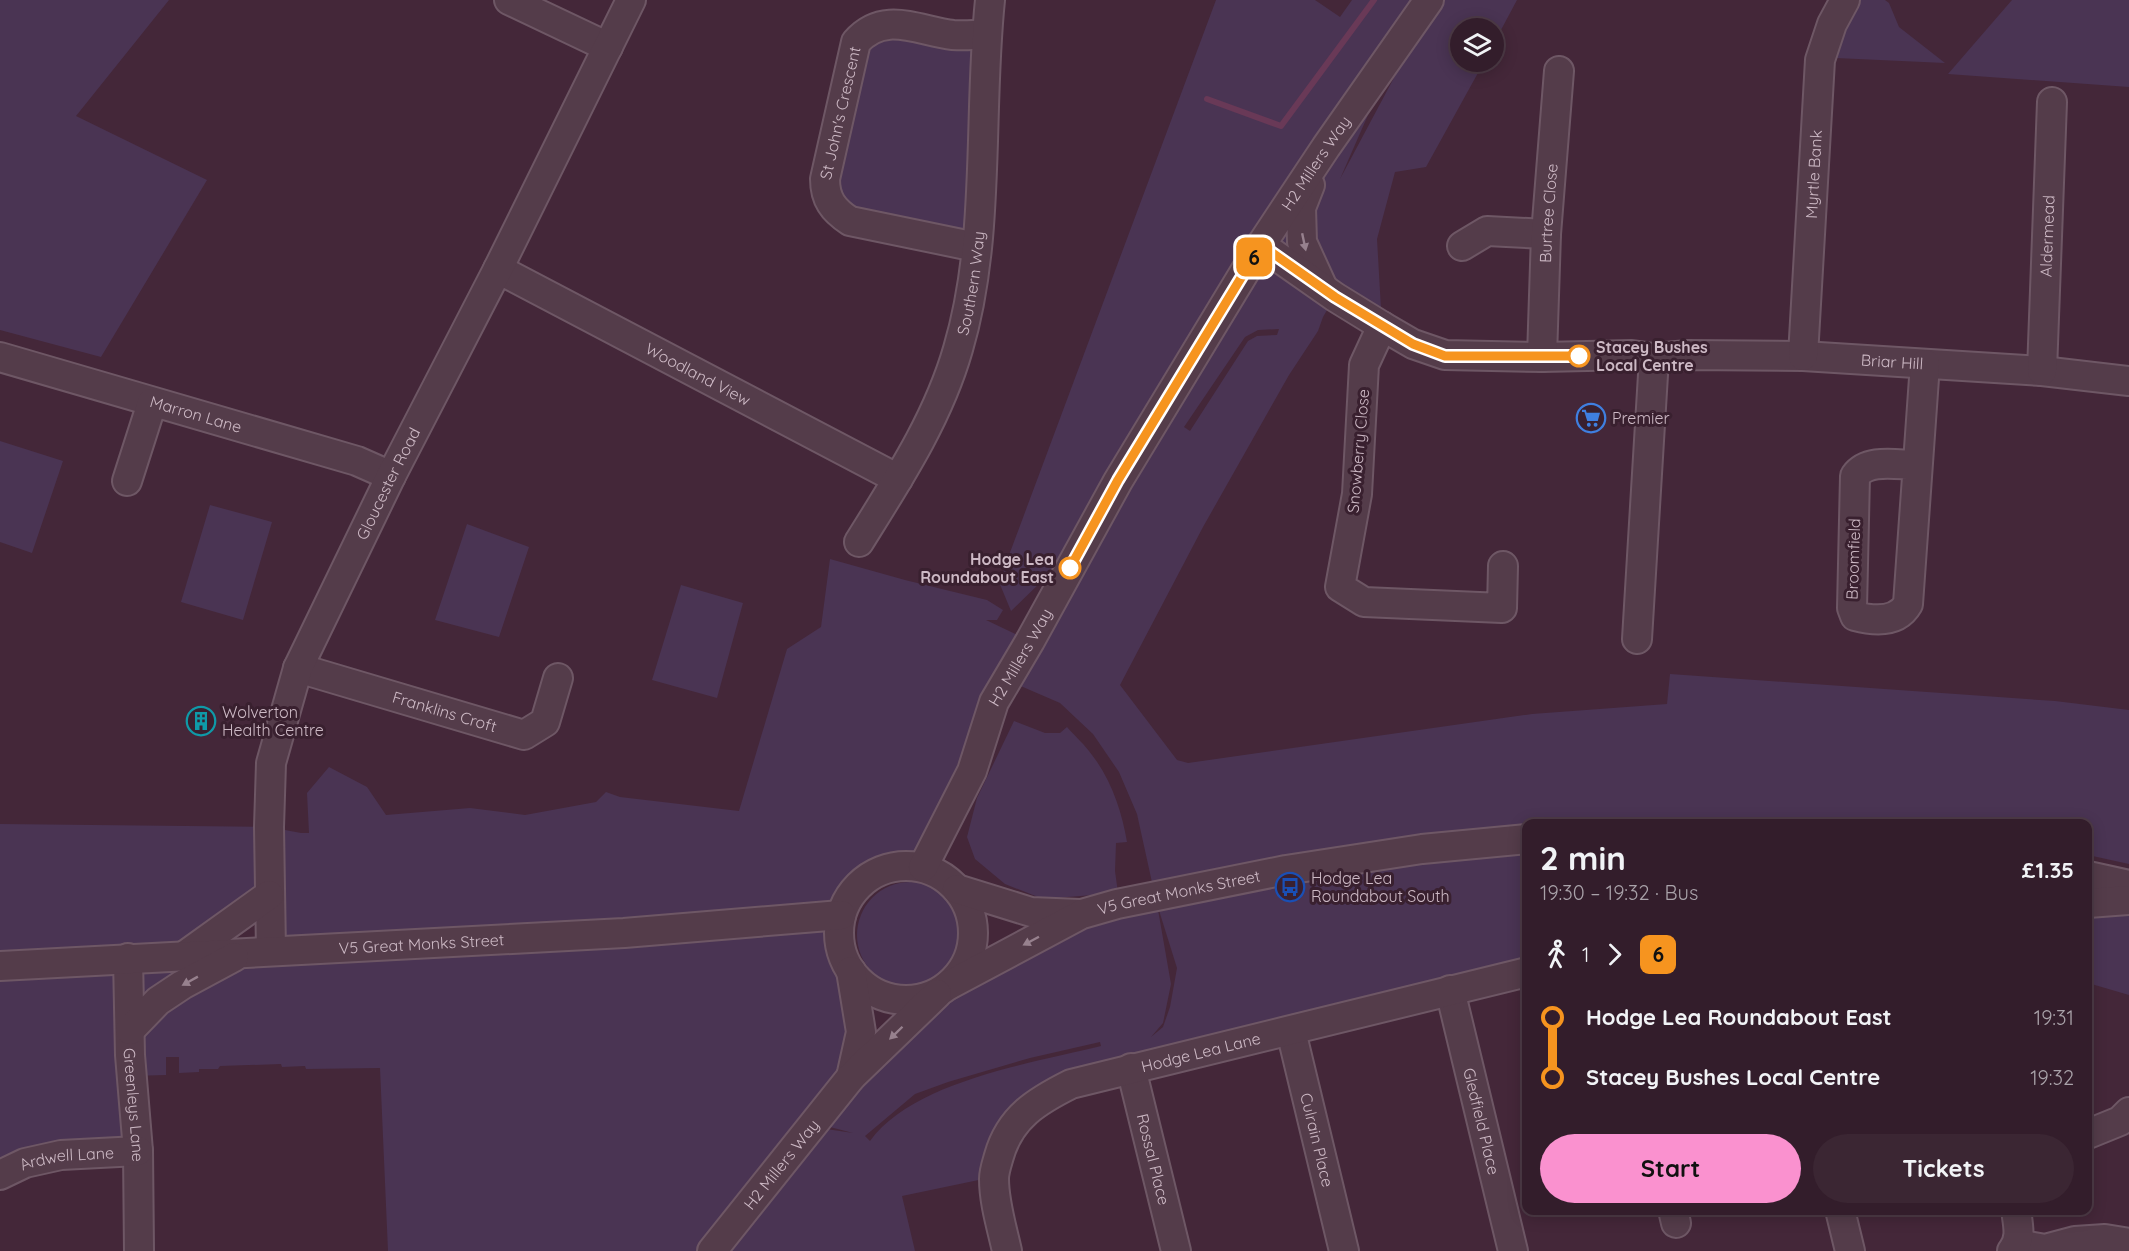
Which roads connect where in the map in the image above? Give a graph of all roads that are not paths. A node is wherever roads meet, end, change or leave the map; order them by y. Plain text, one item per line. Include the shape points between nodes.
1 (509, 0) edge
2 (631, 0) edge
3 (990, 0) edge
4 (1429, 0) edge
5 (1845, 0) edge
6 (987, 34) junction
7 (608, 47) junction
8 (1559, 71) dead end
9 (2052, 102) dead end
10 (1326, 147) junction
11 (1546, 234) junction
12 (1261, 245) junction
13 (1462, 246) dead end
14 (976, 247) junction
15 (498, 269) junction
16 (1324, 290) junction
17 (1382, 326) junction
18 (1803, 356) junction
19 (0, 357) edge
20 (1542, 357) junction
21 (1654, 358) junction
22 (1925, 364) junction
23 (2042, 371) junction
24 (2129, 381) edge
25 (152, 403) junction
26 (1917, 465) junction
27 (392, 476) junction
28 (898, 479) junction
29 (127, 481) dead end
30 (859, 542) dead end
31 (1503, 566) dead end
32 (1637, 639) dead end
33 (298, 668) junction
34 (558, 678) dead end
35 (1522, 840) edge
36 (923, 867) junction
37 (2092, 877) edge
38 (2129, 885) edge
39 (957, 889) junction
40 (269, 895) junction
41 (2129, 900) edge
42 (2092, 903) edge
43 (1082, 914) junction
44 (841, 915) junction
45 (271, 951) junction
46 (241, 953) junction
47 (184, 956) junction
48 (128, 958) junction
49 (0, 966) edge
50 (851, 971) junction
51 (1522, 973) edge
52 (944, 988) junction
53 (1450, 990) junction
54 (130, 1030) junction
55 (1291, 1031) junction
56 (1131, 1068) junction
57 (851, 1077) junction
58 (2129, 1112) edge
59 (2092, 1132) edge
60 (138, 1151) junction
61 (0, 1175) edge
62 (1841, 1215) edge
63 (2017, 1215) edge
64 (2129, 1243) edge
65 (2014, 1248) edge
66 (139, 1251) edge
67 (712, 1251) edge
68 (1007, 1251) edge
69 (1176, 1251) edge
70 (1344, 1251) edge
71 (1513, 1251) edge
72 (1850, 1251) edge

1 - 7 street
2 - 7 street, Gloucester Road
3 - 6 street, Southern Way
4 - 10 street, H2 Millers Way
5 - 18 street, Myrtle Bank via 1820,60
6 - 14 street, Southern Way
6 - 14 street, St John's Crescent via 955,36 893,24 864,32 856,42 825,179 825,192 831,204 850,221
7 - 15 street, Gloucester Road
8 - 11 street, Burtree Close
9 - 23 street, Aldermead
10 - 12 street, H2 Millers Way
10 -> 16 street via 1301,208 1302,242
11 - 13 street via 1487,231
11 - 20 street, Burtree Close
12 - 16 street, Briar Hill
12 - 36 street, H2 Millers Way via 1118,480 994,702 972,771
14 - 28 street, Southern Way via 958,349 930,422
15 - 27 street, Gloucester Road
15 - 28 street, Woodland View
16 - 17 street, Briar Hill
17 - 20 street, Briar Hill via 1445,356
17 - 31 street, Snowberry Close via 1364,365 1357,494 1340,588 1364,602 1502,608
18 - 21 street, Briar Hill
18 - 22 street, Briar Hill
19 - 25 street, Marron Lane
20 - 21 street, Briar Hill
21 - 32 street
22 - 23 street, Briar Hill
22 - 26 street, Broomfield
23 - 24 street, Briar Hill
25 - 27 street, Marron Lane via 357,461
25 - 29 street
26 - 26 street, Broomfield via 1908,604 1895,618 1855,616 1852,608 1856,476 1868,465
27 - 33 street, Gloucester Road
28 - 30 street, Southern Way
33 - 34 street, Franklins Croft via 524,735 545,722
33 - 40 street, Gloucester Road via 271,763
35 - 43 street, V5 Great Monks Street via 1286,870
36 - 39 street via 942,875
36 - 44 street via 893,867 869,877 846,901
37 - 38 street
39 - 43 street, V5 Great Monks Street via 1031,912
39 - 52 street via 966,901 974,931 964,967
40 - 45 street, Gloucester Road
40 - 47 street
41 - 42 street
43 -> 52 street, V5 Great Monks Street
44 - 45 street, V5 Great Monks Street via 624,933
44 - 50 street via 839,941
45 - 46 street, V5 Great Monks Street
46 - 47 street, V5 Great Monks Street
46 -> 54 street via 158,1001
47 - 48 street, V5 Great Monks Street
48 - 49 street, V5 Great Monks Street
48 - 54 street, Greenleys Lane
50 - 52 street via 871,991 897,1000 912,1000
50 - 57 street, H2 Millers Way via 861,1032
51 - 53 street, Hodge Lea Lane
52 -> 57 street, H2 Millers Way
53 - 55 street, Hodge Lea Lane
53 - 71 street, Gledfield Place
54 - 60 street, Greenleys Lane
55 - 56 street, Hodge Lea Lane
55 - 70 street, Culrain Place
56 - 68 street, Hodge Lea Lane via 1071,1084 1042,1098 1012,1127 993,1177
56 - 69 street, Rossal Place
57 - 67 street, H2 Millers Way
58 - 59 street via 2120,1121
60 - 61 street, Ardwell Lane via 61,1155 25,1163
60 - 66 street, Greenleys Lane
62 - 72 street
63 - 65 street via 2019,1232
64 - 65 street via 2104,1239 2045,1249

